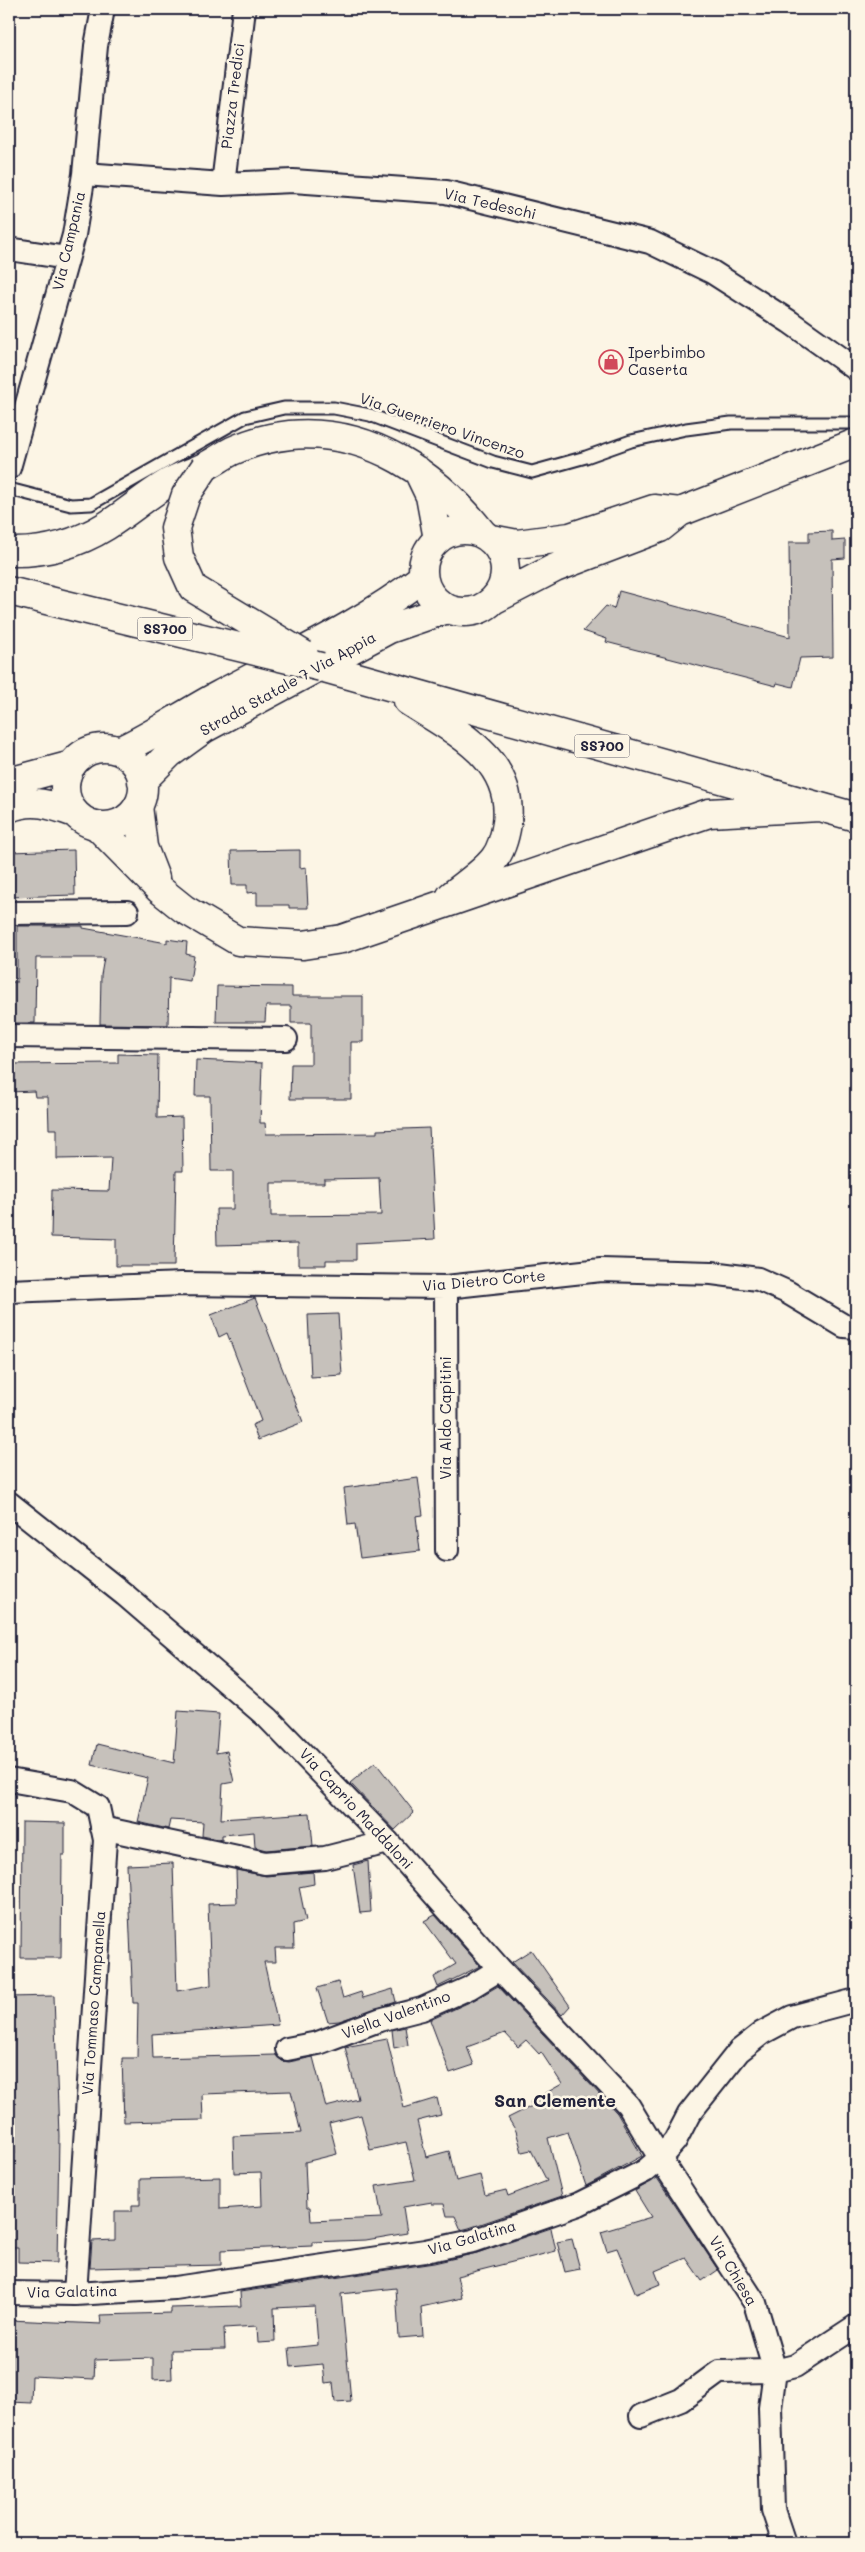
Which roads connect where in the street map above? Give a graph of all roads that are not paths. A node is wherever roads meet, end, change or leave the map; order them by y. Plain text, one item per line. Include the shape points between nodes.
1 (103, 9) edge
2 (244, 9) edge
3 (84, 174) junction
4 (223, 184) junction
5 (9, 248) edge
6 (67, 258) junction
7 (856, 369) edge
8 (856, 423) edge
9 (856, 443) edge
10 (205, 467) junction
11 (9, 468) edge
12 (416, 468) junction
13 (9, 488) edge
14 (680, 512) junction
15 (487, 537) junction
16 (438, 539) junction
17 (9, 552) edge
18 (424, 577) junction
19 (9, 591) edge
20 (495, 599) junction
21 (447, 609) junction
22 (321, 667) junction
23 (385, 686) junction
24 (119, 751) junction
25 (72, 765) junction
26 (9, 782) edge
27 (140, 794) junction
28 (819, 807) junction
29 (9, 808) edge
30 (856, 817) edge
31 (85, 819) junction
32 (159, 889) junction
33 (440, 906) junction
34 (127, 912) dead end
35 (9, 914) edge
36 (9, 1036) edge
37 (286, 1039) dead end
38 (446, 1287) junction
39 (9, 1291) edge
40 (856, 1326) edge
41 (9, 1503) edge
42 (447, 1550) dead end
43 (9, 1780) edge
44 (102, 1828) junction
45 (388, 1842) junction
46 (500, 1968) junction
47 (856, 2000) edge
48 (287, 2049) dead end
49 (660, 2158) junction
50 (9, 2293) edge
51 (75, 2294) junction
52 (856, 2326) edge
53 (775, 2371) junction
54 (641, 2416) dead end
55 (784, 2543) edge

1 - 3 street, Via Campania via 96,46
2 - 4 street, Piazza Tredici
3 - 4 street, Via Tedeschi
3 - 6 street, Via Campania
4 - 7 street, Via Tedeschi via 293,181 446,192 650,242 712,272
5 - 6 street
6 - 11 street, Via Campania
8 - 13 lane, Via Guerriero Vincenzo via 732,423 686,428 631,441 532,472 493,462 370,415 334,408 284,408 245,417 91,504 70,505
9 - 14 main road, Strada Statale 7 Via Appia
10 - 12 main road, SS700 via 233,450 261,441 290,435 318,435 387,452
10 - 17 main road, SS700 via 168,483 105,527 67,545
10 - 22 main road, SS700, bridge via 186,495 175,528 179,557 193,588
12 - 15 main road via 463,508
12 - 16 main road via 430,496
14 - 15 main road, Strada Statale 7 Via Appia via 654,509 570,537 517,544
14 - 20 main road, Strada Statale 7 Via Appia via 660,528 555,568
15 - 16 main road, Strada Statale 7 Via Appia via 460,530
15 - 20 main road via 501,552 506,568 505,580
16 - 18 main road via 424,563
18 - 21 main road via 431,596
18 - 24 main road, Strada Statale 7 Via Appia via 381,609 195,707 149,738
19 - 22 main road, SS700, bridge
20 - 21 main road, Strada Statale 7 Via Appia via 485,608 473,612
21 - 27 main road, Strada Statale 7 Via Appia via 389,629 205,728 169,754
22 - 23 main road, SS700
23 - 28 main road, SS700
23 - 33 main road, SS700 via 468,740 491,761 503,784 508,814 505,838 494,859
24 - 25 main road, Strada Statale 7 Via Appia via 93,750
24 - 27 main road via 138,769
25 - 26 main road, Strada Statale 7 Via Appia
25 - 31 main road via 66,777 65,790 68,802
27 - 31 main road, Strada Statale 7 Via Appia via 132,814 116,824
27 - 32 main road via 143,847
28 - 30 main road, SS700
28 - 33 main road via 709,813
29 - 31 main road, Strada Statale 7 Via Appia via 30,802 46,802
31 - 32 main road, SS700
32 - 33 main road, SS700 via 184,909 238,941 303,945 342,940
34 - 35 street
36 - 37 street
38 - 39 street, Via Dietro Corte via 182,1284
38 - 40 street, Via Dietro Corte via 601,1270 712,1273 758,1279 844,1326
38 - 42 street, Via Aldo Capitini
41 - 45 street, Via Caprio Maddaloni via 126,1595 268,1718
43 - 44 street, Via Tommaso Campanella via 72,1791 98,1807
44 - 45 street via 265,1863 325,1858
44 - 51 street, Via Tommaso Campanella via 105,1840
45 - 46 street, Via Caprio Maddaloni
46 - 48 street, Viella Valentino via 469,1988 422,2009 380,2020 318,2043
46 - 49 street, Via Caprio Maddaloni via 628,2105
47 - 49 street, Via Galatina via 792,2017 762,2033 740,2051 689,2114 675,2141
49 - 51 street, Via Galatina via 645,2170 579,2204 473,2241 218,2283
49 - 53 street, Via Chiesa via 755,2304
50 - 51 street, Via Galatina
52 - 53 street via 795,2366
53 - 54 street via 719,2372 681,2400
53 - 55 street, Via Chiesa via 770,2408 772,2510

